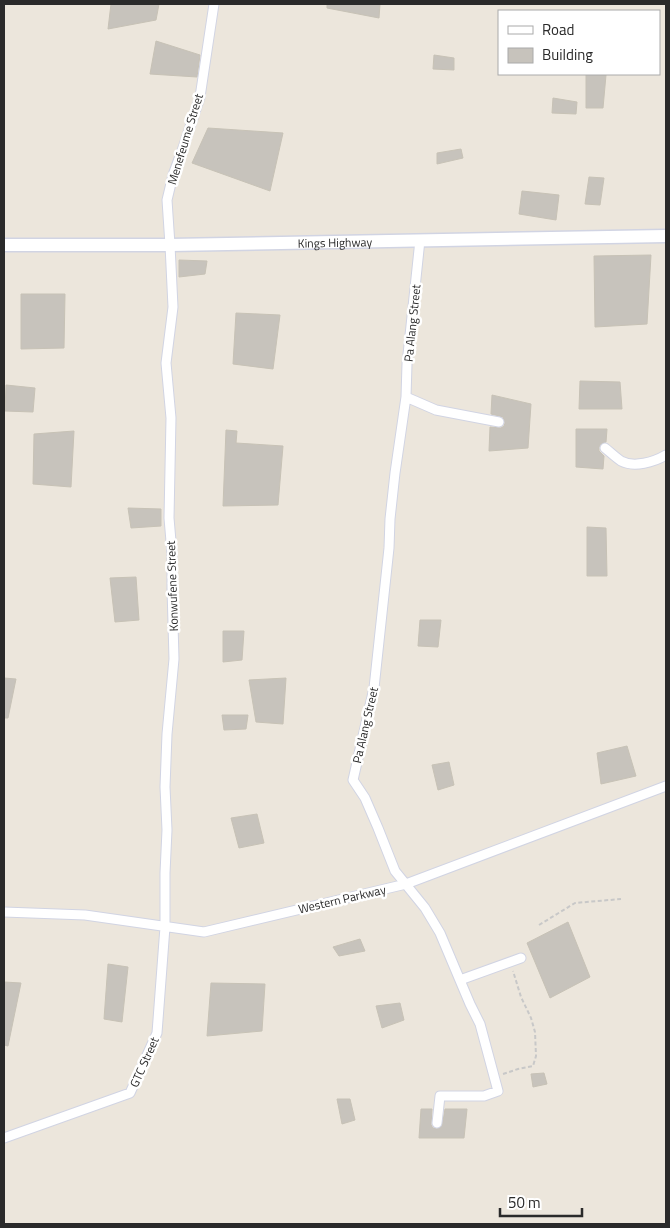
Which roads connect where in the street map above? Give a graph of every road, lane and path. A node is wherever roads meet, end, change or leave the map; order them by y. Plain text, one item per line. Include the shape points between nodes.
1 (214, 4) edge
2 (666, 236) edge
3 (420, 240) junction
4 (4, 245) edge
5 (170, 245) junction
6 (406, 397) junction
7 (499, 422) dead end
8 (605, 448) dead end
9 (666, 455) edge
10 (666, 786) edge
11 (406, 884) junction
12 (622, 899) dead end
13 (4, 912) edge
14 (539, 924) dead end
15 (165, 927) junction
16 (521, 958) dead end
17 (510, 962) junction
18 (460, 980) junction
19 (494, 1073) junction
20 (436, 1123) dead end
21 (4, 1138) edge

1 - 5 street, Menefeume Street via 200,97 167,200
2 - 3 street, Kings Highway
3 - 5 street, Kings Highway
3 - 6 street, Pa Alang Street
4 - 5 street, Kings Highway
5 - 15 street, Konwufene Street via 173,307 166,363 171,418 169,518 174,658 165,787
6 - 7 street via 436,410
6 - 11 street, Pa Alang Street via 394,482 374,688 353,780 365,798 395,871
8 - 9 street via 621,461 633,465
10 - 11 street, Western Parkway
11 - 15 street, Western Parkway via 204,932
11 - 18 street, Pa Alang Street via 440,933
12 - 14 path via 574,903
13 - 15 street, Western Parkway via 85,915
15 - 21 street, GTC Street via 158,1034 130,1093
16 - 17 street
17 - 18 street
17 - 19 path via 535,1032 536,1056 533,1066 498,1075
18 - 19 street, Pa Alang Street via 480,1024
19 - 20 street, Pa Alang Street via 498,1091 484,1096 440,1096

